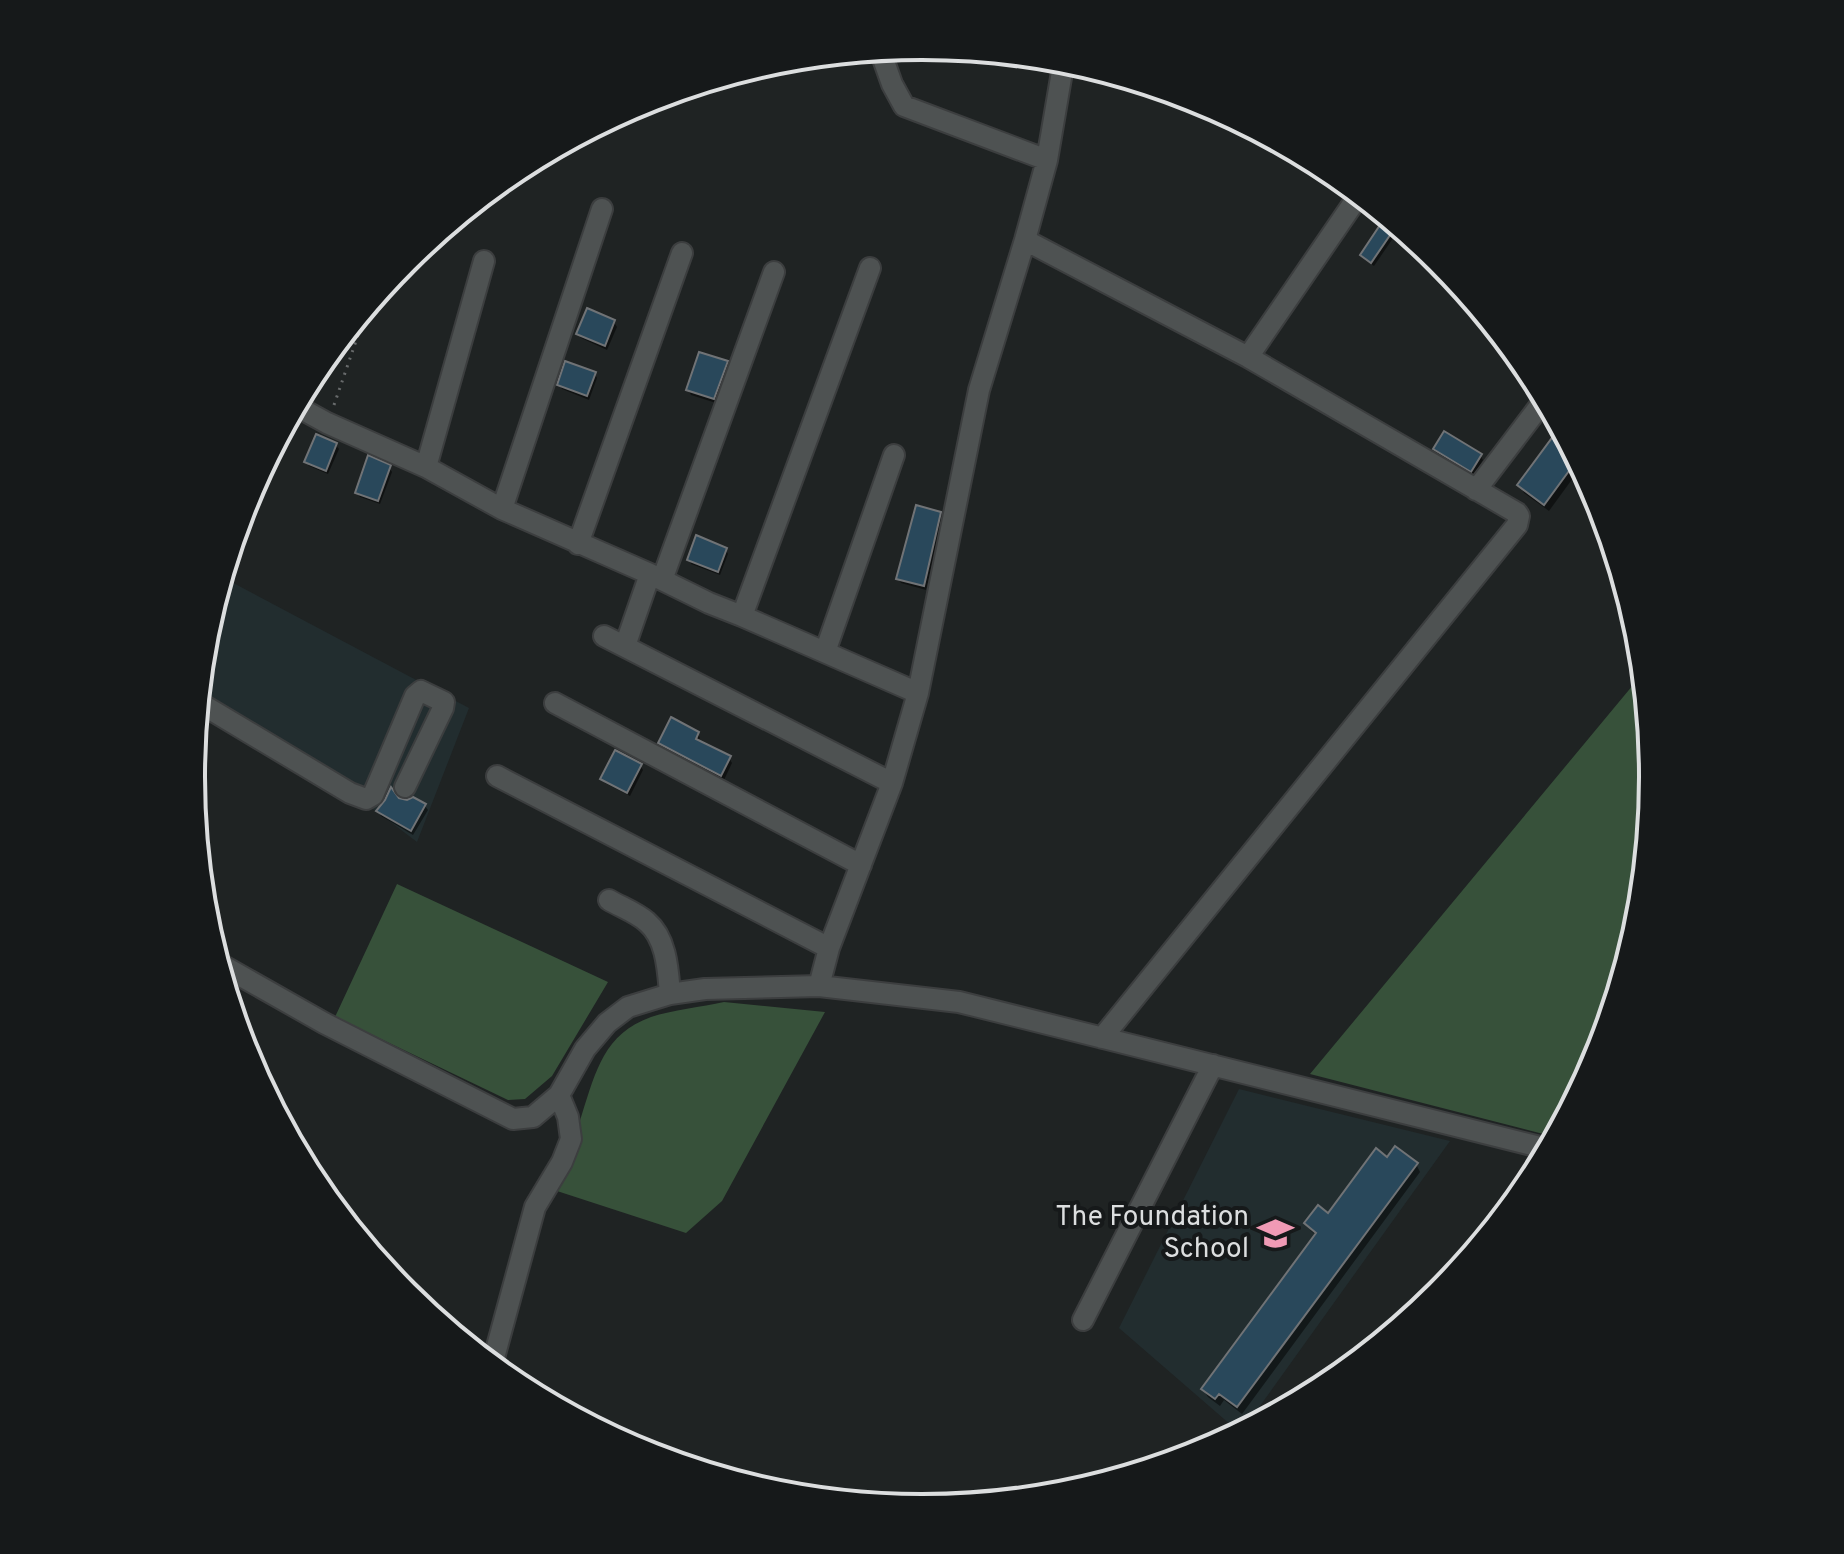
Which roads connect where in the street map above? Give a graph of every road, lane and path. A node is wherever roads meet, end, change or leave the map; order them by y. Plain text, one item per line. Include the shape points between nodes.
1 (884, 62) edge
2 (1062, 74) edge
3 (1047, 160) junction
4 (1353, 204) edge
5 (602, 209) dead end
6 (1025, 240) junction
7 (682, 253) dead end
8 (484, 261) dead end
9 (870, 268) dead end
10 (774, 272) dead end
11 (358, 335) edge
12 (1248, 357) junction
13 (1537, 409) edge
14 (305, 411) edge
15 (327, 423) junction
16 (894, 455) dead end
17 (426, 467) junction
18 (1476, 490) junction
19 (502, 509) junction
20 (578, 544) junction
21 (656, 577) junction
22 (742, 616) junction
23 (604, 636) dead end
24 (625, 646) junction
25 (825, 652) junction
26 (918, 693) junction
27 (555, 703) dead end
28 (209, 708) edge
29 (497, 776) dead end
30 (892, 783) junction
31 (405, 787) dead end
32 (861, 865) junction
33 (609, 900) dead end
34 (829, 948) junction
35 (231, 971) edge
36 (819, 986) junction
37 (670, 994) junction
38 (1102, 1038) junction
39 (1213, 1065) junction
40 (559, 1095) junction
41 (1537, 1146) edge
42 (1083, 1320) dead end
43 (495, 1353) edge

1 - 3 street via 904,106
2 - 3 street
3 - 6 street
4 - 12 street
5 - 19 street
6 - 12 street
6 - 26 street via 979,390
7 - 20 street
8 - 17 street
9 - 22 street
10 - 21 street
11 - 15 path
12 - 18 street
13 - 18 street
14 - 15 street
15 - 17 street
16 - 25 street
17 - 19 street
18 - 38 street via 1517,513 1517,525
19 - 20 street
20 - 21 street
21 - 22 street
21 - 24 street
22 - 25 street
23 - 24 street
24 - 30 street
25 - 26 street
26 - 30 street
27 - 32 street
28 - 31 street via 366,799 373,795 415,696 421,691 429,694 444,702 443,708
29 - 34 street
30 - 32 street
32 - 34 street
33 - 37 street via 648,923 657,936 667,962
34 - 36 street
35 - 40 street via 513,1119 533,1117
36 - 37 street
36 - 38 street via 959,1002
37 - 40 street via 628,1007 607,1023
38 - 39 street
39 - 41 street
39 - 42 street
40 - 43 street via 571,1139 535,1207

